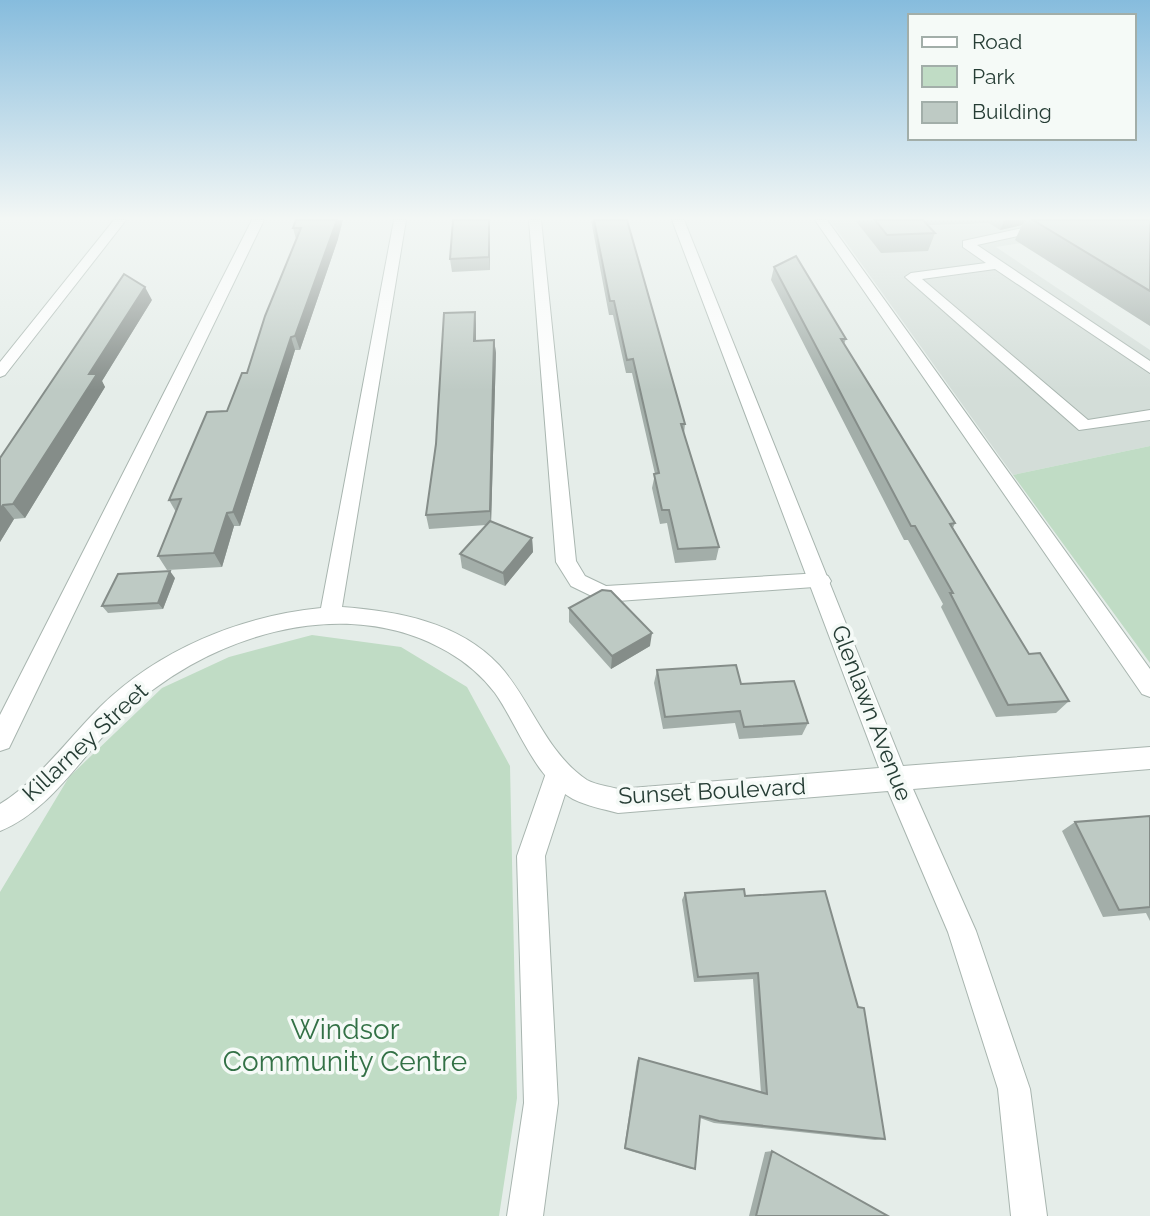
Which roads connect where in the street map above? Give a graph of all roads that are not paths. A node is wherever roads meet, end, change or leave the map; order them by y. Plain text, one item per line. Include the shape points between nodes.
1 (75, 277) edge
2 (230, 277) edge
3 (390, 277) edge
4 (540, 277) edge
5 (700, 277) edge
6 (861, 277) edge
7 (913, 277) edge
8 (1014, 277) edge
9 (1150, 369) edge
10 (0, 372) edge
11 (1150, 415) edge
12 (821, 582) junction
13 (330, 614) junction
14 (1150, 687) edge
15 (0, 740) edge
16 (1150, 758) edge
17 (559, 773) junction
18 (896, 779) junction
19 (0, 818) edge
20 (525, 1216) edge
21 (1028, 1216) edge

1 - 10 street
2 - 15 street
3 - 13 street
4 - 12 street via 566,562 578,580 604,594
5 - 12 street, Glenlawn Avenue
6 - 14 street
7 - 11 street via 1085,426
8 - 9 street
12 - 18 street, Glenlawn Avenue
13 - 17 street, Sunset Boulevard via 409,625 472,655 497,676
13 - 19 street, Killarney Street via 272,624 233,637 156,676 124,700
16 - 18 street, Sunset Boulevard
17 - 18 street, Sunset Boulevard via 580,790 618,801
17 - 20 street via 531,856 541,1102
18 - 21 street, Glenlawn Avenue via 962,931 1014,1089

